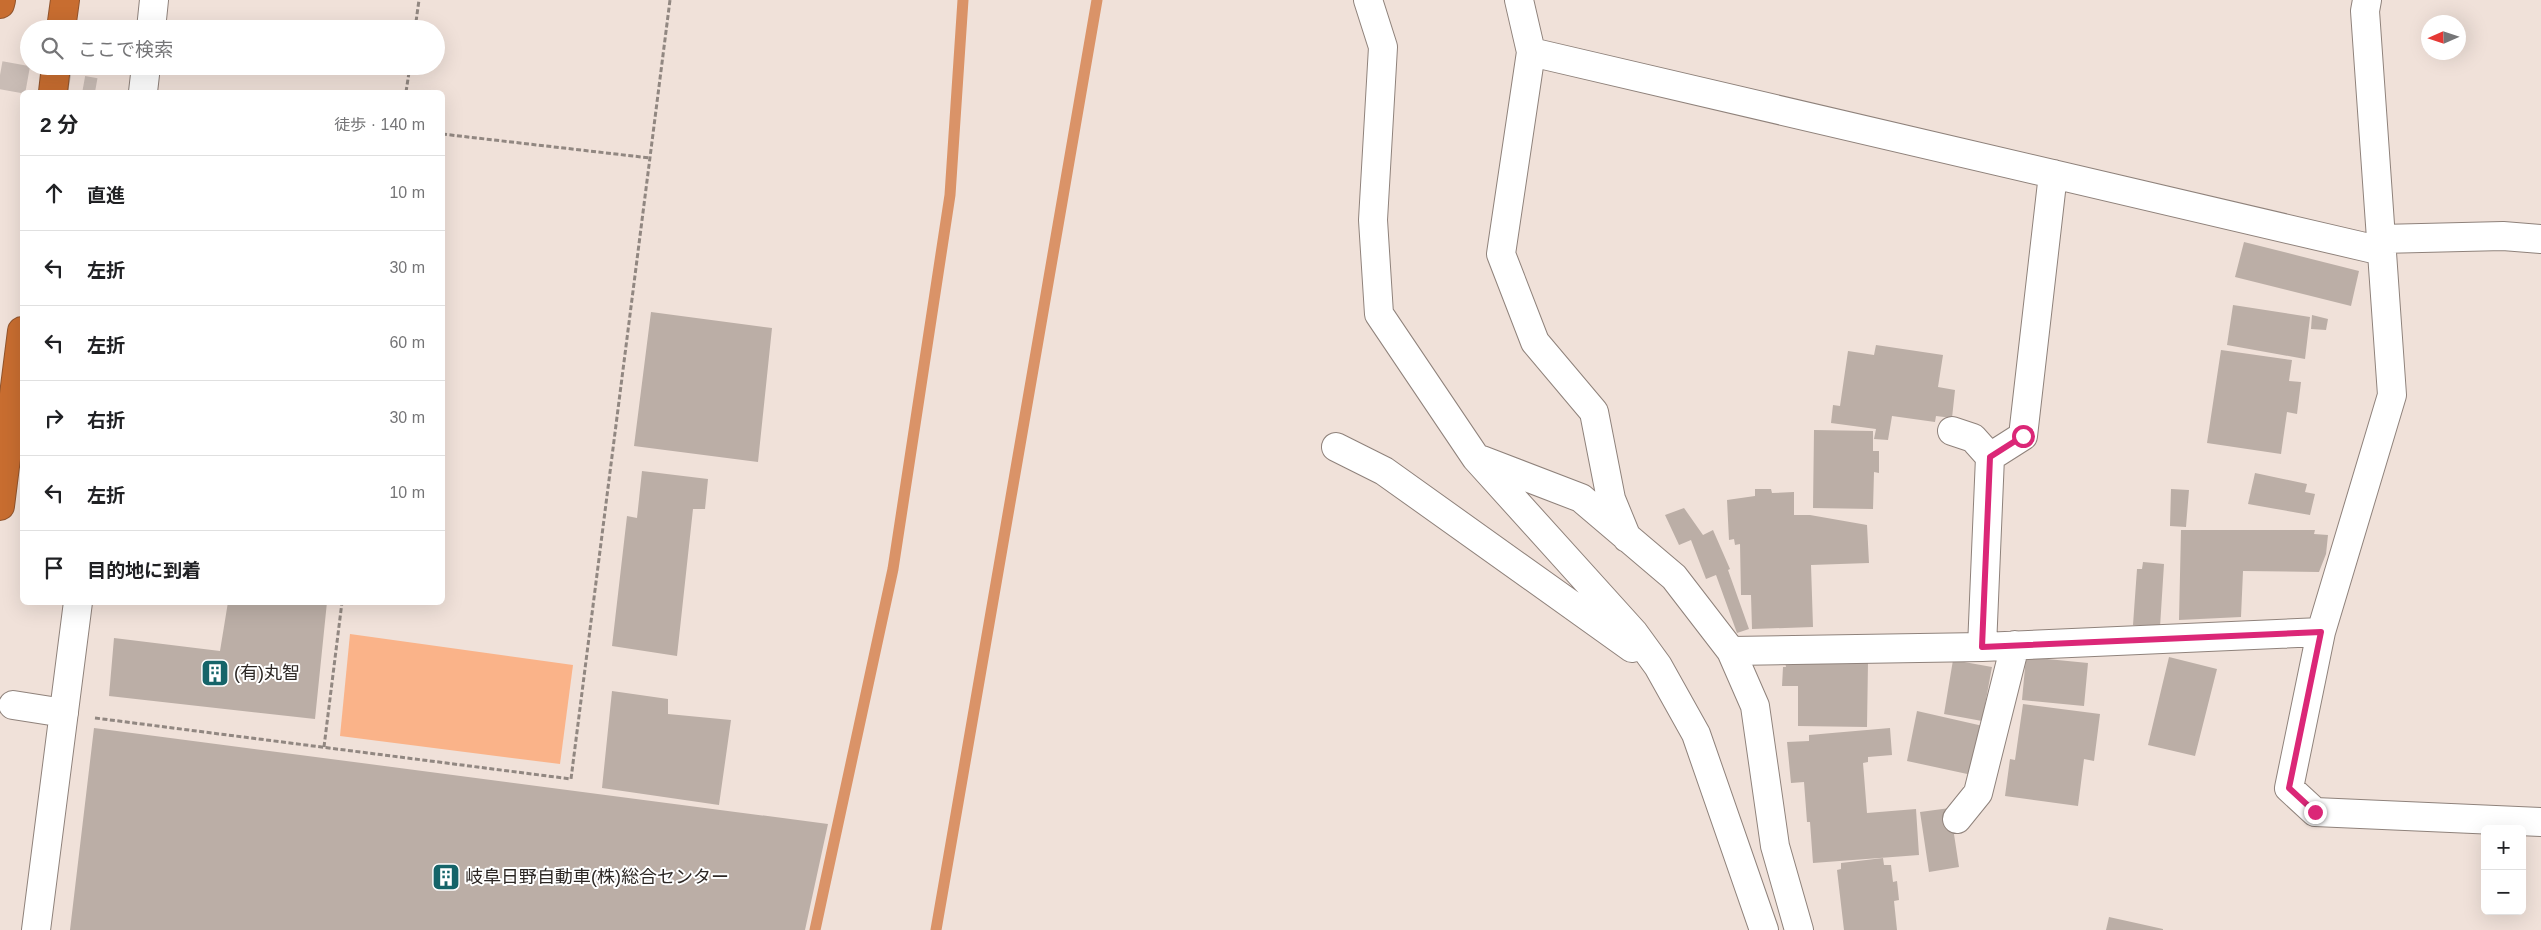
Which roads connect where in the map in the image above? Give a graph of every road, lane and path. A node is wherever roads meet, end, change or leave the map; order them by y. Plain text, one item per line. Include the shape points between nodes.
1 (0, 0) edge
2 (65, 0) edge
3 (154, 0) edge
4 (419, 0) edge
5 (670, 0) edge
6 (1368, 0) edge
7 (1519, 0) edge
8 (2367, 0) edge
9 (0, 4) edge
10 (62, 20) edge
11 (152, 20) edge
12 (416, 20) edge
13 (1531, 52) junction
14 (55, 75) edge
15 (145, 75) edge
16 (409, 75) edge
17 (53, 90) edge
18 (143, 90) edge
19 (406, 90) edge
20 (445, 134) edge
21 (650, 158) junction
22 (2053, 174) junction
23 (2541, 239) edge
24 (2381, 245) junction
25 (20, 347) edge
26 (1952, 431) dead end
27 (1336, 447) dead end
28 (1990, 457) junction
29 (1476, 458) junction
30 (0, 506) edge
31 (1627, 538) junction
32 (78, 605) edge
33 (342, 605) edge
34 (2321, 632) junction
35 (2015, 646) junction
36 (1982, 647) junction
37 (1732, 651) junction
38 (1658, 666) junction
39 (13, 704) dead end
40 (64, 714) junction
41 (324, 747) junction
42 (1958, 819) dead end
43 (2541, 822) edge
44 (36, 930) edge
45 (1764, 930) edge
46 (1799, 930) edge

1 - 9 highway
2 - 10 highway
3 - 11 street
4 - 12 path
5 - 21 path
6 - 29 street via 1383,47 1373,220 1379,314
7 - 13 street
8 - 24 street via 2365,11
13 - 22 street
13 - 31 street via 1502,254 1535,342 1594,412 1611,499
14 - 17 highway
15 - 18 street
16 - 19 path
20 - 21 path
21 - 41 path via 571,779
22 - 24 street
22 - 28 street via 2023,436
23 - 24 street via 2503,236
24 - 34 street via 2392,395
25 - 30 highway
26 - 28 street via 1973,438
27 - 38 street via 1384,471
28 - 36 street
29 - 31 street via 1580,498
29 - 38 street via 1634,633
31 - 37 street via 1674,577
32 - 40 street
33 - 41 path
34 - 35 street
34 - 43 street via 2289,788 2315,812
35 - 36 street
35 - 42 street via 1978,793
36 - 37 street
37 - 46 street via 1755,706 1775,846
38 - 45 street via 1696,734
39 - 40 street
40 - 41 path
40 - 44 street

